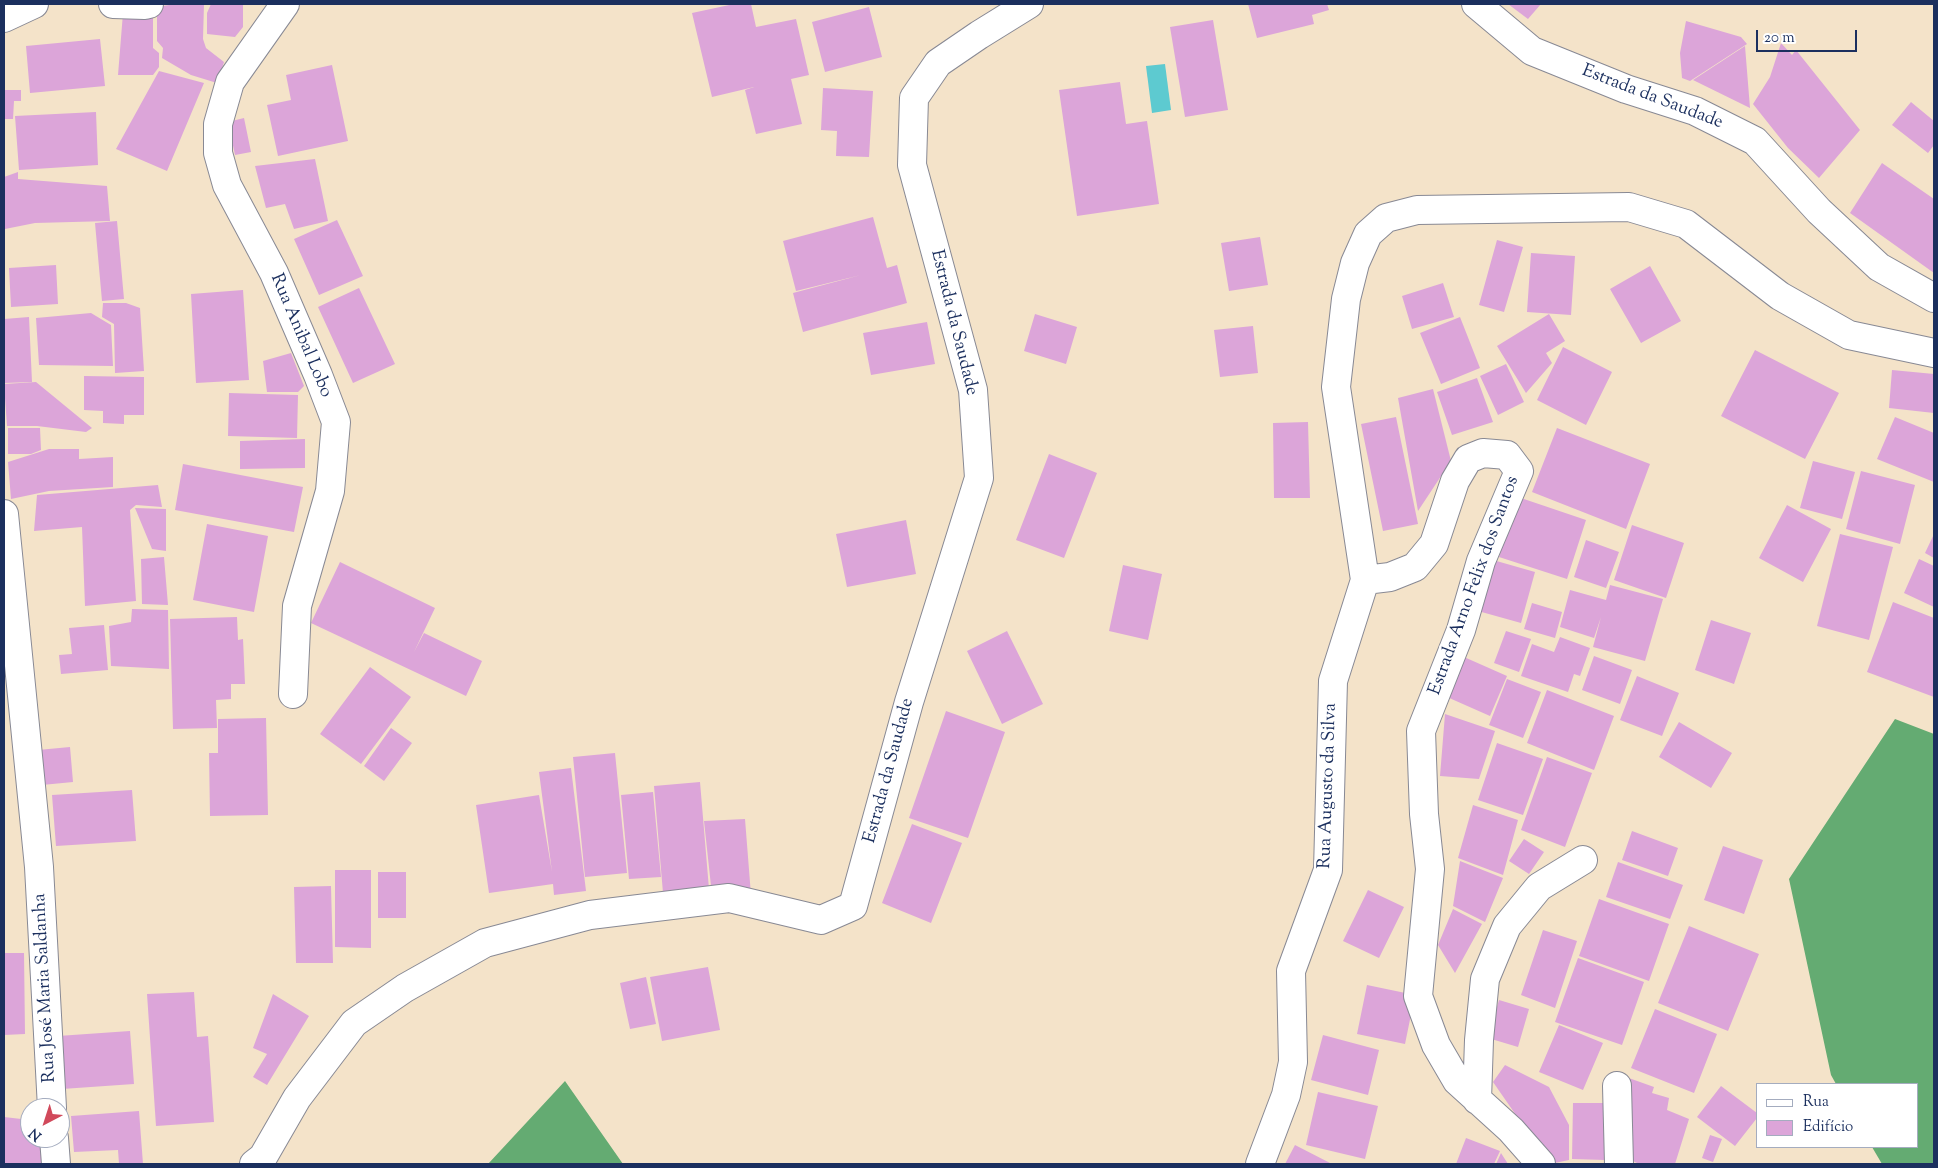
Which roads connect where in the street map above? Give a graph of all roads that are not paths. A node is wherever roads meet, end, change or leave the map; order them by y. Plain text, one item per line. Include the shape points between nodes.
1 (34, 4) edge
2 (113, 4) edge
3 (149, 4) edge
4 (285, 4) edge
5 (1029, 4) edge
6 (1476, 4) edge
7 (4, 18) edge
8 (1934, 298) edge
9 (1934, 353) edge
10 (4, 514) edge
11 (1365, 580) junction
12 (293, 694) dead end
13 (1583, 860) dead end
14 (1617, 1086) dead end
15 (51, 1098) edge
16 (1478, 1100) junction
17 (55, 1148) edge
18 (56, 1164) edge
19 (254, 1164) edge
20 (1260, 1164) edge
21 (1540, 1164) edge
22 (1619, 1164) edge

1 - 7 street
2 - 3 street
4 - 12 street, Rua Anibal Lobo via 230,82 218,124 218,153 227,185 274,273 336,422 330,491 297,606
5 - 19 street, Estrada da Saudade via 938,63 914,98 912,165 973,390 979,478 909,702 853,906 821,920 729,898 590,915 486,943 405,988 354,1023 297,1098 264,1157
6 - 8 street, Estrada da Saudade via 1532,51 1626,89 1695,111 1755,141 1819,211 1880,267
9 - 11 street via 1849,335 1780,296 1686,224 1629,206 1418,210 1386,218 1368,234 1355,263 1346,298 1336,387
10 - 15 street, Rua José Maria Saldanha via 39,867
11 - 16 street, Estrada Arno Felix dos Santos via 1390,577 1415,567 1434,544 1455,481 1468,459 1483,453 1508,455 1519,471 1481,561 1461,630 1421,730 1430,869 1418,996 1436,1045 1457,1081
11 - 20 street, Rua Augusto da Silva via 1333,682 1328,870 1291,971 1293,1062 1286,1094
13 - 16 street via 1539,888 1508,926 1485,979
14 - 22 street
16 - 21 street, Estrada Arno Felix dos Santos via 1511,1130
17 - 18 street

